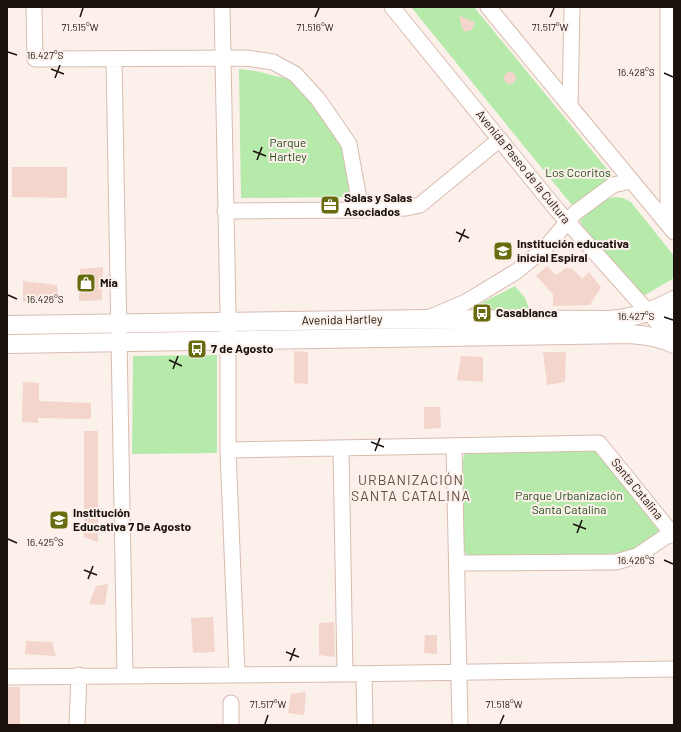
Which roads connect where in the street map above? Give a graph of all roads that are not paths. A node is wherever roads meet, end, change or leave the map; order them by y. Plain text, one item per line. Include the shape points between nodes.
1 (34, 7) edge
2 (222, 7) edge
3 (392, 7) edge
4 (488, 7) edge
5 (572, 7) edge
6 (668, 7) edge
7 (223, 57) junction
8 (114, 60) junction
9 (671, 83) edge
10 (570, 106) junction
11 (500, 139) junction
12 (631, 181) junction
13 (361, 210) junction
14 (225, 211) junction
15 (567, 223) junction
16 (671, 228) edge
17 (674, 300) edge
18 (674, 307) edge
19 (649, 313) junction
20 (428, 319) junction
21 (228, 322) junction
22 (7, 325) edge
23 (118, 333) junction
24 (228, 340) junction
25 (674, 342) edge
26 (7, 344) edge
27 (454, 446) junction
28 (341, 449) junction
29 (228, 450) junction
30 (673, 533) edge
31 (458, 563) junction
32 (674, 669) edge
33 (459, 672) junction
34 (237, 674) junction
35 (345, 674) junction
36 (364, 674) junction
37 (79, 675) junction
38 (125, 675) junction
39 (7, 677) edge
40 (231, 703) dead end
41 (77, 725) edge
42 (231, 725) edge
43 (365, 725) edge
44 (460, 725) edge

1 - 8 street via 35,59
2 - 7 street
3 - 11 street, Avenida Paseo de la Cultura
4 - 10 street
5 - 10 street
6 - 9 street
7 - 8 street
7 - 13 street via 273,62 295,74 318,99 349,144
7 - 14 street
8 - 23 street
9 - 16 street
10 - 12 street
11 - 13 street via 420,205
11 - 15 street, Avenida Paseo de la Cultura
12 - 15 street via 613,185 575,213
12 - 16 street
13 - 14 street
14 - 21 street
15 - 19 street, Avenida Paseo de la Cultura
15 - 20 street via 546,247 516,271 466,302
17 - 19 main road, Avenida Hartley
18 - 25 highway via 670,322
19 - 20 main road, Avenida Hartley via 608,320
19 - 25 street, Avenida Paseo de la Cultura
20 - 21 main road, Avenida Hartley
21 - 23 main road, Avenida Hartley
21 - 24 street
22 - 23 main road, Avenida Hartley
23 - 24 main road, Avenida Hartley
23 - 26 main road, Avenida Hartley
23 - 38 street
24 - 25 main road, Avenida Hartley via 630,334 648,335
24 - 29 street
27 - 28 street
27 - 30 street, Santa Catalina via 599,443
27 - 31 street
28 - 29 street
28 - 35 street
29 - 34 street
30 - 31 street via 637,556 616,562
31 - 33 street
32 - 33 street
33 - 36 street
33 - 44 street
34 - 35 street
34 - 38 street
35 - 36 street
36 - 43 street
37 - 38 street
37 - 39 street
37 - 41 street
40 - 42 street

